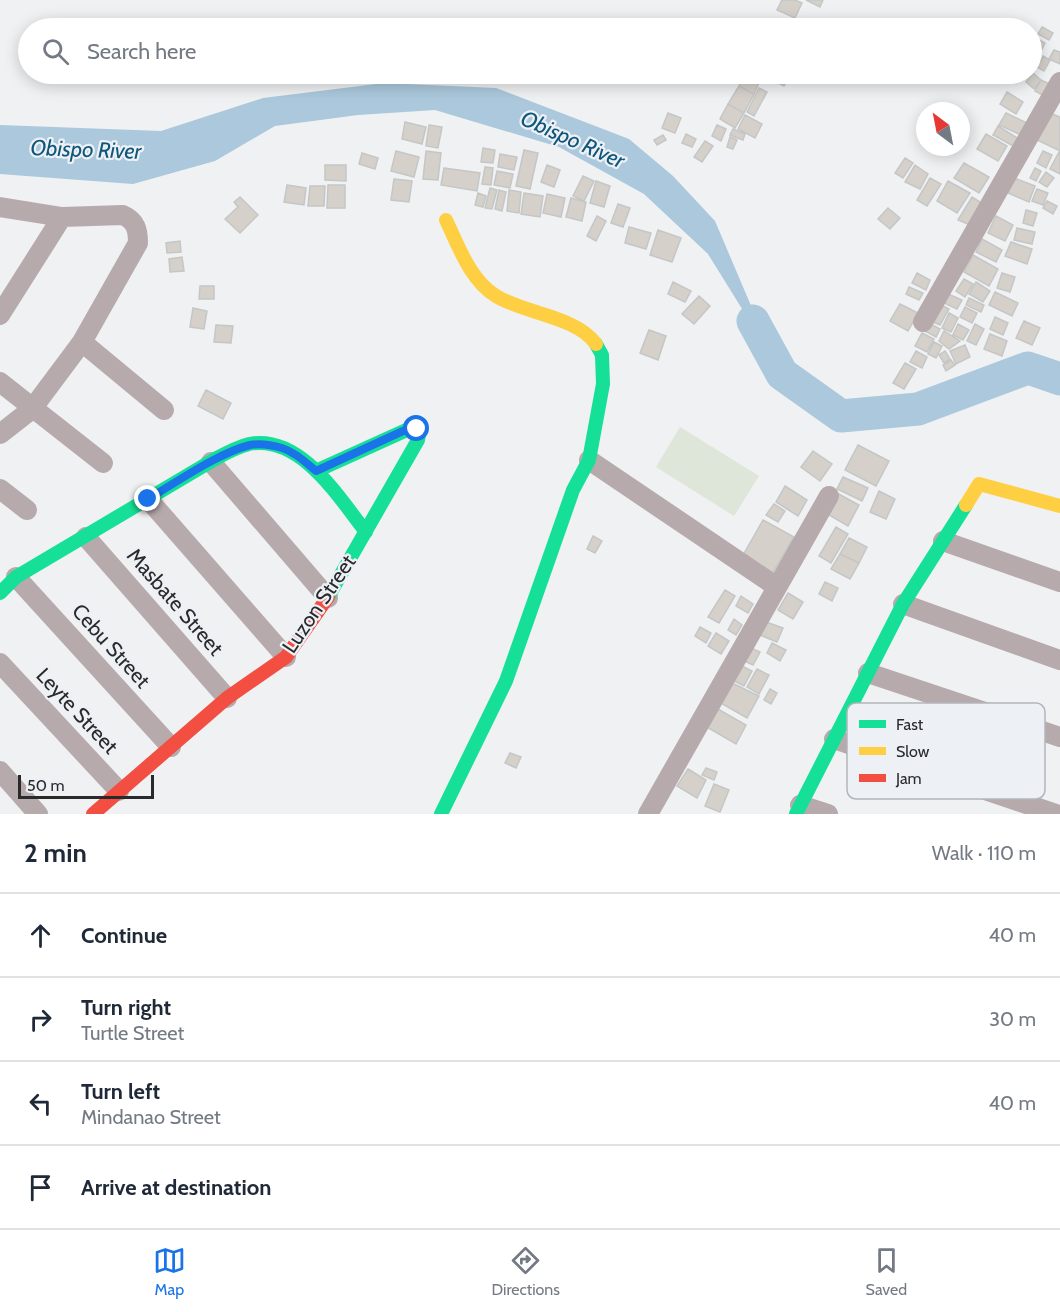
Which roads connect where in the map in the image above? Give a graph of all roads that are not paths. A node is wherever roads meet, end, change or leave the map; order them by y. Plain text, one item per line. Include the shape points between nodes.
1 (1060, 82) edge
2 (0, 207) edge
3 (62, 218) junction
4 (446, 220) dead end
5 (0, 315) edge
6 (923, 322) dead end
7 (82, 342) junction
8 (0, 382) edge
9 (32, 409) junction
10 (164, 410) dead end
11 (0, 434) edge
12 (589, 460) junction
13 (211, 462) junction
14 (103, 463) dead end
15 (316, 471) junction
16 (0, 489) edge
17 (829, 496) dead end
18 (148, 499) junction
19 (1060, 506) edge
20 (27, 510) dead end
21 (366, 532) junction
22 (86, 537) junction
23 (943, 541) junction
24 (16, 577) junction
25 (1060, 582) edge
26 (777, 587) junction
27 (0, 593) edge
28 (328, 598) junction
29 (903, 604) junction
30 (285, 657) junction
31 (1060, 660) edge
32 (0, 663) edge
33 (868, 673) junction
34 (227, 698) junction
35 (853, 703) edge
36 (958, 703) edge
37 (847, 714) edge
38 (1045, 732) edge
39 (1060, 737) edge
40 (834, 739) junction
41 (847, 743) edge
42 (171, 747) junction
43 (0, 771) edge
44 (119, 791) junction
45 (1012, 799) edge
46 (798, 809) edge
47 (38, 814) edge
48 (93, 814) edge
49 (441, 814) edge
50 (648, 814) edge
51 (828, 814) edge
52 (1056, 814) edge

1 - 6 street
2 - 3 street
3 - 5 street
3 - 7 street via 123,215 138,230 138,243
4 - 12 street via 472,273 496,296 582,330 598,348 603,384
7 - 9 street
7 - 10 street
8 - 9 street
9 - 11 street
9 - 14 street
12 - 26 street
12 - 49 street via 573,490 506,681
13 - 15 street via 252,444 268,445 284,448
13 - 18 street
13 - 28 street
15 - 21 street
15 - 21 street, Luzon Street via 403,431 417,429 418,440
16 - 20 street
17 - 26 street
18 - 22 street
18 - 30 street
19 - 23 street via 979,484
21 - 28 street, Luzon Street
22 - 24 street
22 - 34 street, Masbate Street
23 - 25 street
23 - 29 street
24 - 27 street
24 - 42 street, Cebu Street
26 - 50 street
28 - 30 street, Luzon Street
29 - 31 street
29 - 33 street
30 - 34 street, Luzon Street
32 - 44 street, Leyte Street
33 - 35 street
33 - 36 street
34 - 42 street, Luzon Street
37 - 40 street
38 - 39 street
40 - 41 street
40 - 46 street
42 - 44 street, Luzon Street
43 - 47 street
44 - 48 street, Luzon Street
45 - 52 street
46 - 51 street

